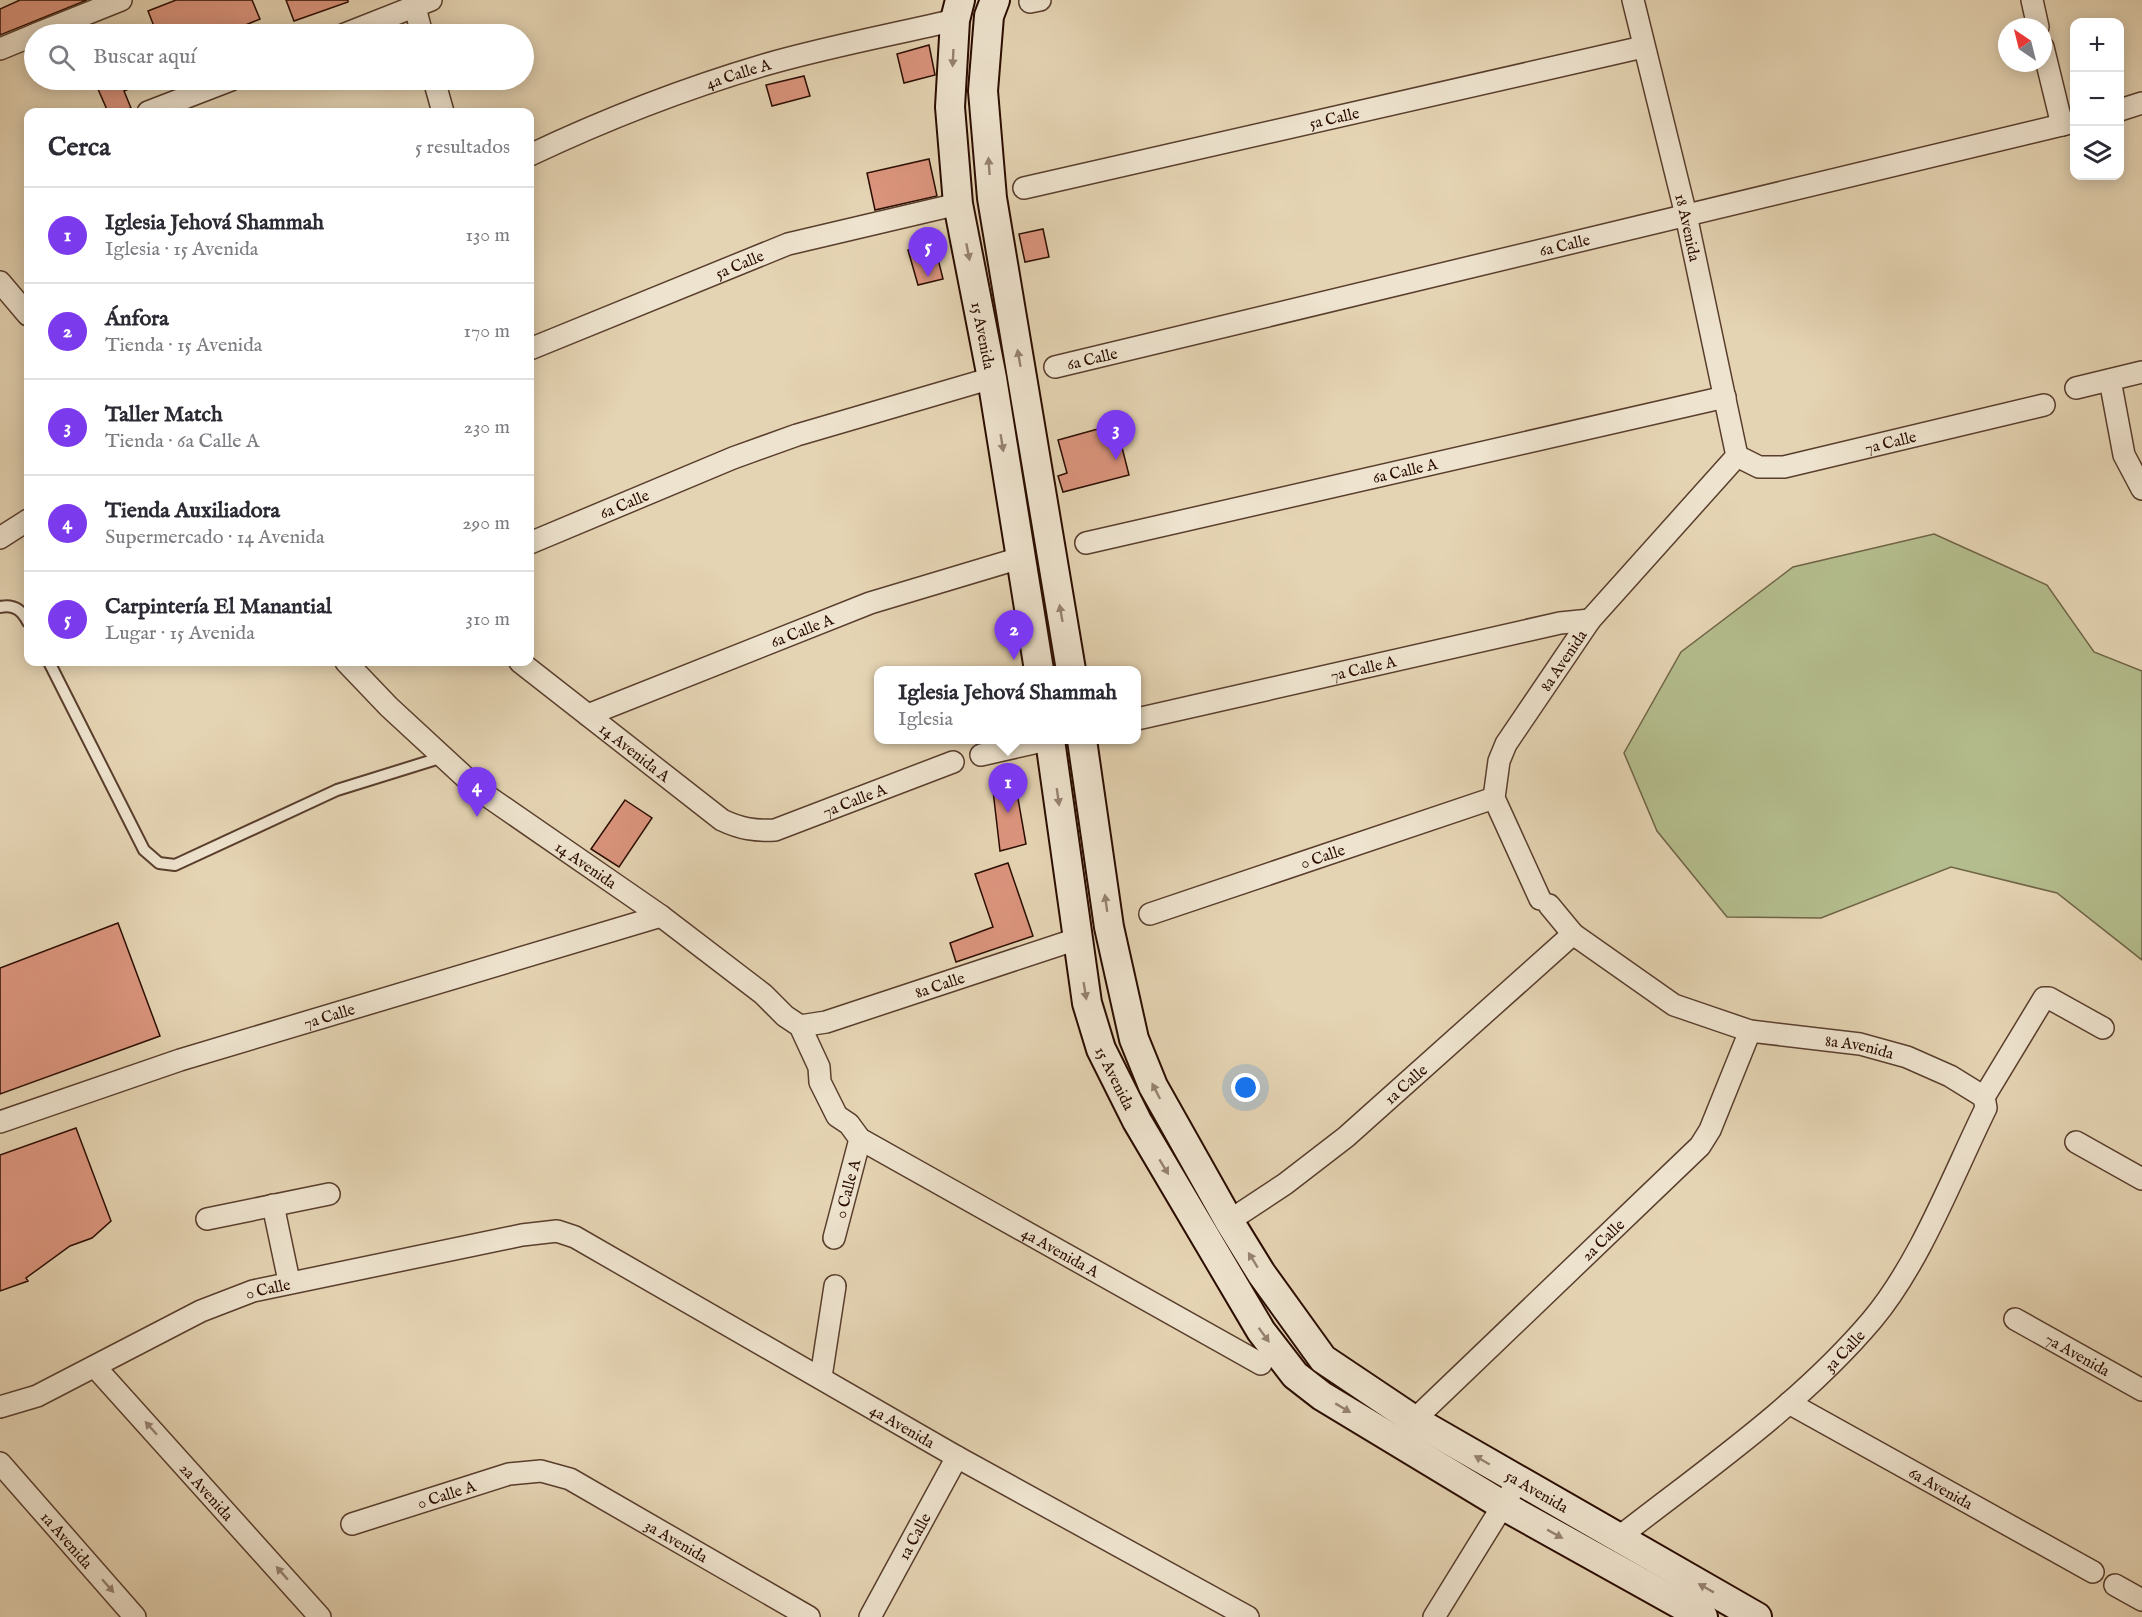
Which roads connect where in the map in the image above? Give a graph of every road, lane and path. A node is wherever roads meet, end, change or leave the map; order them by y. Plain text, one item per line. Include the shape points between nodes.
1 (121, 0) edge
2 (994, 0) edge
3 (1632, 0) edge
4 (2032, 0) edge
5 (420, 2) edge
6 (957, 10) edge
7 (2036, 18) edge
8 (62, 24) edge
9 (368, 24) edge
10 (421, 24) edge
11 (24, 39) edge
12 (1643, 47) junction
13 (0, 49) edge
14 (2051, 72) edge
15 (205, 90) edge
16 (437, 90) edge
17 (2142, 104) edge
18 (158, 108) edge
19 (442, 108) edge
20 (2124, 109) edge
21 (2068, 124) edge
22 (534, 153) edge
23 (1024, 188) dead end
24 (958, 204) junction
25 (1686, 215) junction
26 (0, 282) edge
27 (24, 310) edge
28 (534, 347) edge
29 (1055, 368) dead end
30 (2142, 372) edge
31 (992, 378) junction
32 (2110, 380) junction
33 (2076, 388) dead end
34 (1725, 397) junction
35 (2044, 405) dead end
36 (1737, 456) junction
37 (2142, 489) edge
38 (24, 523) edge
39 (0, 538) edge
40 (534, 541) edge
41 (1086, 543) dead end
42 (1020, 558) junction
43 (0, 607) edge
44 (24, 617) edge
45 (1590, 620) junction
46 (51, 666) edge
47 (350, 666) edge
48 (525, 666) edge
49 (1038, 666) edge
50 (1070, 666) edge
51 (588, 715) junction
52 (1141, 718) edge
53 (1030, 744) edge
54 (1049, 744) edge
55 (1083, 744) edge
56 (981, 755) dead end
57 (444, 757) junction
58 (953, 762) dead end
59 (1494, 798) junction
60 (755, 831) joint
61 (1150, 914) dead end
62 (661, 916) junction
63 (1573, 934) junction
64 (1077, 939) junction
65 (800, 1026) junction
66 (2103, 1028) dead end
67 (1750, 1030) junction
68 (1984, 1097) junction
69 (0, 1122) edge
70 (855, 1131) junction
71 (2076, 1142) dead end
72 (2142, 1179) edge
73 (329, 1194) dead end
74 (273, 1205) junction
75 (207, 1219) dead end
76 (1229, 1221) junction
77 (557, 1231) joint
78 (834, 1238) dead end
79 (289, 1281) junction
80 (835, 1286) dead end
81 (2015, 1319) dead end
82 (1323, 1359) joint
83 (1261, 1364) dead end
84 (96, 1368) junction
85 (1295, 1375) joint
86 (821, 1377) junction
87 (2142, 1390) edge
88 (1789, 1403) junction
89 (0, 1407) edge
90 (1414, 1420) junction
91 (957, 1457) junction
92 (0, 1463) edge
93 (541, 1470) joint
94 (1518, 1480) junction
95 (1504, 1506) junction
96 (352, 1524) dead end
97 (1618, 1538) junction
98 (2093, 1572) dead end
99 (1457, 1582) junction
100 (2115, 1585) dead end
101 (2142, 1600) edge
102 (135, 1617) edge
103 (320, 1617) edge
104 (809, 1617) edge
105 (870, 1617) edge
106 (1248, 1617) edge
107 (1434, 1617) edge
108 (1443, 1617) edge
109 (1703, 1617) edge
110 (1757, 1617) edge

1 - 8 street
50 -> 2 main road, 15 Avenida via 992,198 983,91 989,16
3 - 12 street, 18 Avenida
4 - 7 street
5 - 9 street
5 - 10 street
6 - 22 street, 4a Calle A via 700,85 635,108
6 -> 24 main road, 15 Avenida via 950,107
11 - 13 street
12 - 23 street, 5a Calle
12 - 25 street, 18 Avenida
14 - 21 street
15 - 18 street
16 - 19 street
17 - 20 street
21 - 25 street, 6a Calle
24 - 28 street, 5a Calle via 788,244
24 -> 31 main road, 15 Avenida
25 - 29 street, 6a Calle
25 - 34 street, 18 Avenida
26 - 27 street
30 - 32 street
31 - 40 street, 6a Calle via 797,435
31 -> 42 main road, 15 Avenida
32 - 33 street
32 - 37 street via 2124,455
34 - 36 street, 18 Avenida
34 - 41 street, 6a Calle A
35 - 36 street, 7a Calle via 1784,467 1759,467
36 - 45 street, 8a Avenida
38 - 39 street
42 - 49 main road, 15 Avenida
42 - 51 street, 6a Calle A via 870,603
43 - 44 lane via 17,608
45 - 52 street, 7a Calle A via 1560,623
45 - 59 street, 8a Avenida via 1506,744 1499,761
46 - 57 lane via 144,850 159,863 175,865 337,790
47 - 57 street, 14 Avenida
48 - 51 street, 14 Avenida A
51 - 60 street, 14 Avenida A via 722,820
53 - 56 street
54 -> 64 main road, 15 Avenida
76 -> 55 main road, 15 Avenida via 1153,1086 1134,1039 1109,927
57 - 62 street, 14 Avenida via 480,791
58 - 60 street, 7a Calle A via 775,830
59 - 61 street, 0 Calle
59 - 63 street, 8a Avenida via 1544,902
62 - 65 street, 14 Avenida
62 - 69 street, 7a Calle via 180,1060
63 - 67 street, 8a Avenida via 1674,1005
63 - 76 street, 1a Calle via 1346,1137
64 - 65 street, 8a Calle via 826,1022
64 -> 85 main road, 15 Avenida via 1087,1003 1101,1049 1137,1121 1261,1331
65 - 70 street, 14 Avenida via 837,1116
66 - 68 street, 3a Calle via 2044,998
67 - 68 street, 8a Avenida via 1860,1044 1907,1057
67 - 90 street, 2a Calle via 1710,1130 1694,1154
68 - 88 street, 3a Calle via 1986,1108 1913,1259 1873,1319
70 - 78 street, 0 Calle A
70 - 83 street, 4a Avenida A
71 - 72 street
73 - 74 street
74 - 75 street
74 - 79 street
82 -> 76 main road, 15 Avenida
77 - 79 street, 0 Calle
77 - 86 street, 4a Avenida
79 - 84 street, 0 Calle via 201,1311
80 - 86 street
81 - 87 street, 7a Avenida
82 - 90 main road, 5a Avenida
84 - 89 street, 0 Calle via 37,1396
103 -> 84 street, 2a Avenida
85 -> 95 main road, 5a Avenida via 1322,1396
86 - 91 street, 4a Avenida
88 - 97 street, 3a Calle
88 - 98 street, 6a Avenida
94 -> 90 main road, 5a Avenida
91 - 105 street, 1a Calle
91 - 106 street, 4a Avenida
92 -> 102 street, 1a Avenida
93 - 96 street, 0 Calle A via 509,1474
93 - 104 street, 3a Avenida via 570,1479
94 - 95 street
94 - 97 main road, 5a Avenida
95 - 99 street
95 -> 109 main road, 5a Avenida
110 -> 97 main road, 5a Avenida
99 - 107 street
99 - 108 street via 1456,1594
100 - 101 street

